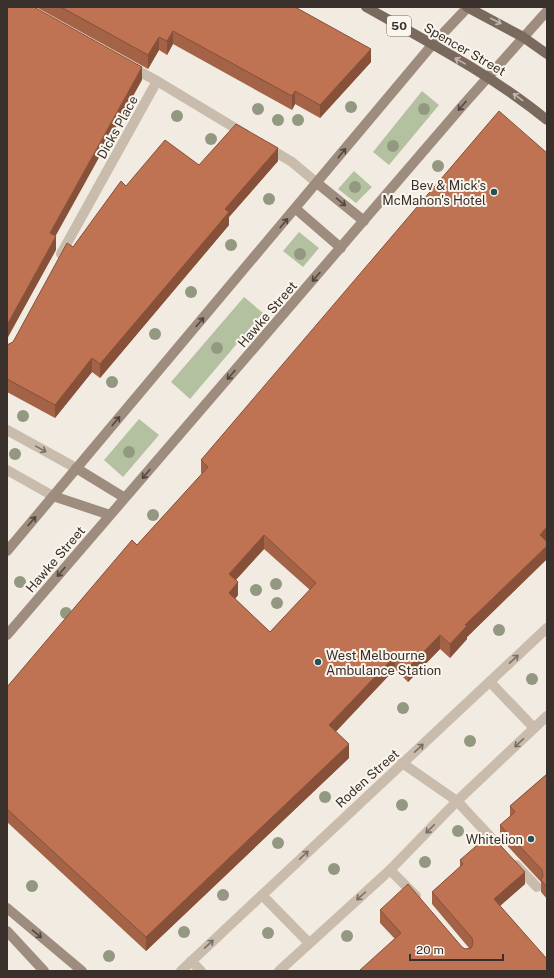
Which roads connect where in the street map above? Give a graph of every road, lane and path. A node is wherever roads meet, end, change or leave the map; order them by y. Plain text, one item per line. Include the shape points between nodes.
1 (366, 7) edge
2 (468, 7) edge
3 (547, 11) edge
4 (523, 37) junction
5 (432, 45) junction
6 (547, 54) edge
7 (124, 63) edge
8 (488, 76) junction
9 (157, 81) junction
10 (547, 120) edge
11 (318, 183) junction
12 (296, 209) junction
13 (364, 221) junction
14 (341, 248) junction
15 (57, 262) edge
16 (7, 430) edge
17 (76, 468) junction
18 (7, 470) edge
19 (53, 496) junction
20 (125, 498) junction
21 (110, 515) junction
22 (7, 550) edge
23 (547, 628) edge
24 (7, 635) edge
25 (490, 682) junction
26 (547, 716) edge
27 (534, 728) junction
28 (402, 764) junction
29 (456, 801) junction
30 (390, 870) junction
31 (537, 886) edge
32 (262, 895) junction
33 (423, 904) edge
34 (7, 908) edge
35 (7, 931) edge
36 (309, 943) junction
37 (191, 961) junction
38 (44, 971) edge
39 (82, 971) edge
40 (181, 971) edge
41 (201, 971) edge
42 (279, 971) edge

1 - 5 main road, Spencer Street / 50
2 -> 4 main road
2 - 5 street
3 - 4 street, Hawke Street
4 - 6 main road
4 - 8 street, Hawke Street
8 -> 5 main road, Spencer Street / 50
11 -> 5 street
7 - 9 street
10 -> 8 main road, Spencer Street / 50
8 -> 13 street, Hawke Street
9 - 11 street via 292,162
9 - 15 street, Dicks Place
11 - 12 street
11 -> 13 street
12 - 14 street
17 -> 12 street
13 - 14 street, Hawke Street
14 -> 20 street, Hawke Street
16 -> 17 street
17 - 19 street
17 - 20 street
18 - 19 street
19 - 21 street
22 -> 19 street
20 - 21 street, Hawke Street
21 -> 24 street, Hawke Street
25 -> 23 street, Roden Street
25 - 27 street
28 -> 25 street, Roden Street
26 - 27 street
27 -> 29 street
28 - 29 street
32 -> 28 street, Roden Street
29 -> 30 street
29 - 31 street
30 - 33 street
30 -> 36 street
32 - 36 street
37 -> 32 street, Roden Street
34 -> 39 street
35 - 38 street
36 - 42 street
37 - 40 street, Roden Street
37 - 41 street

